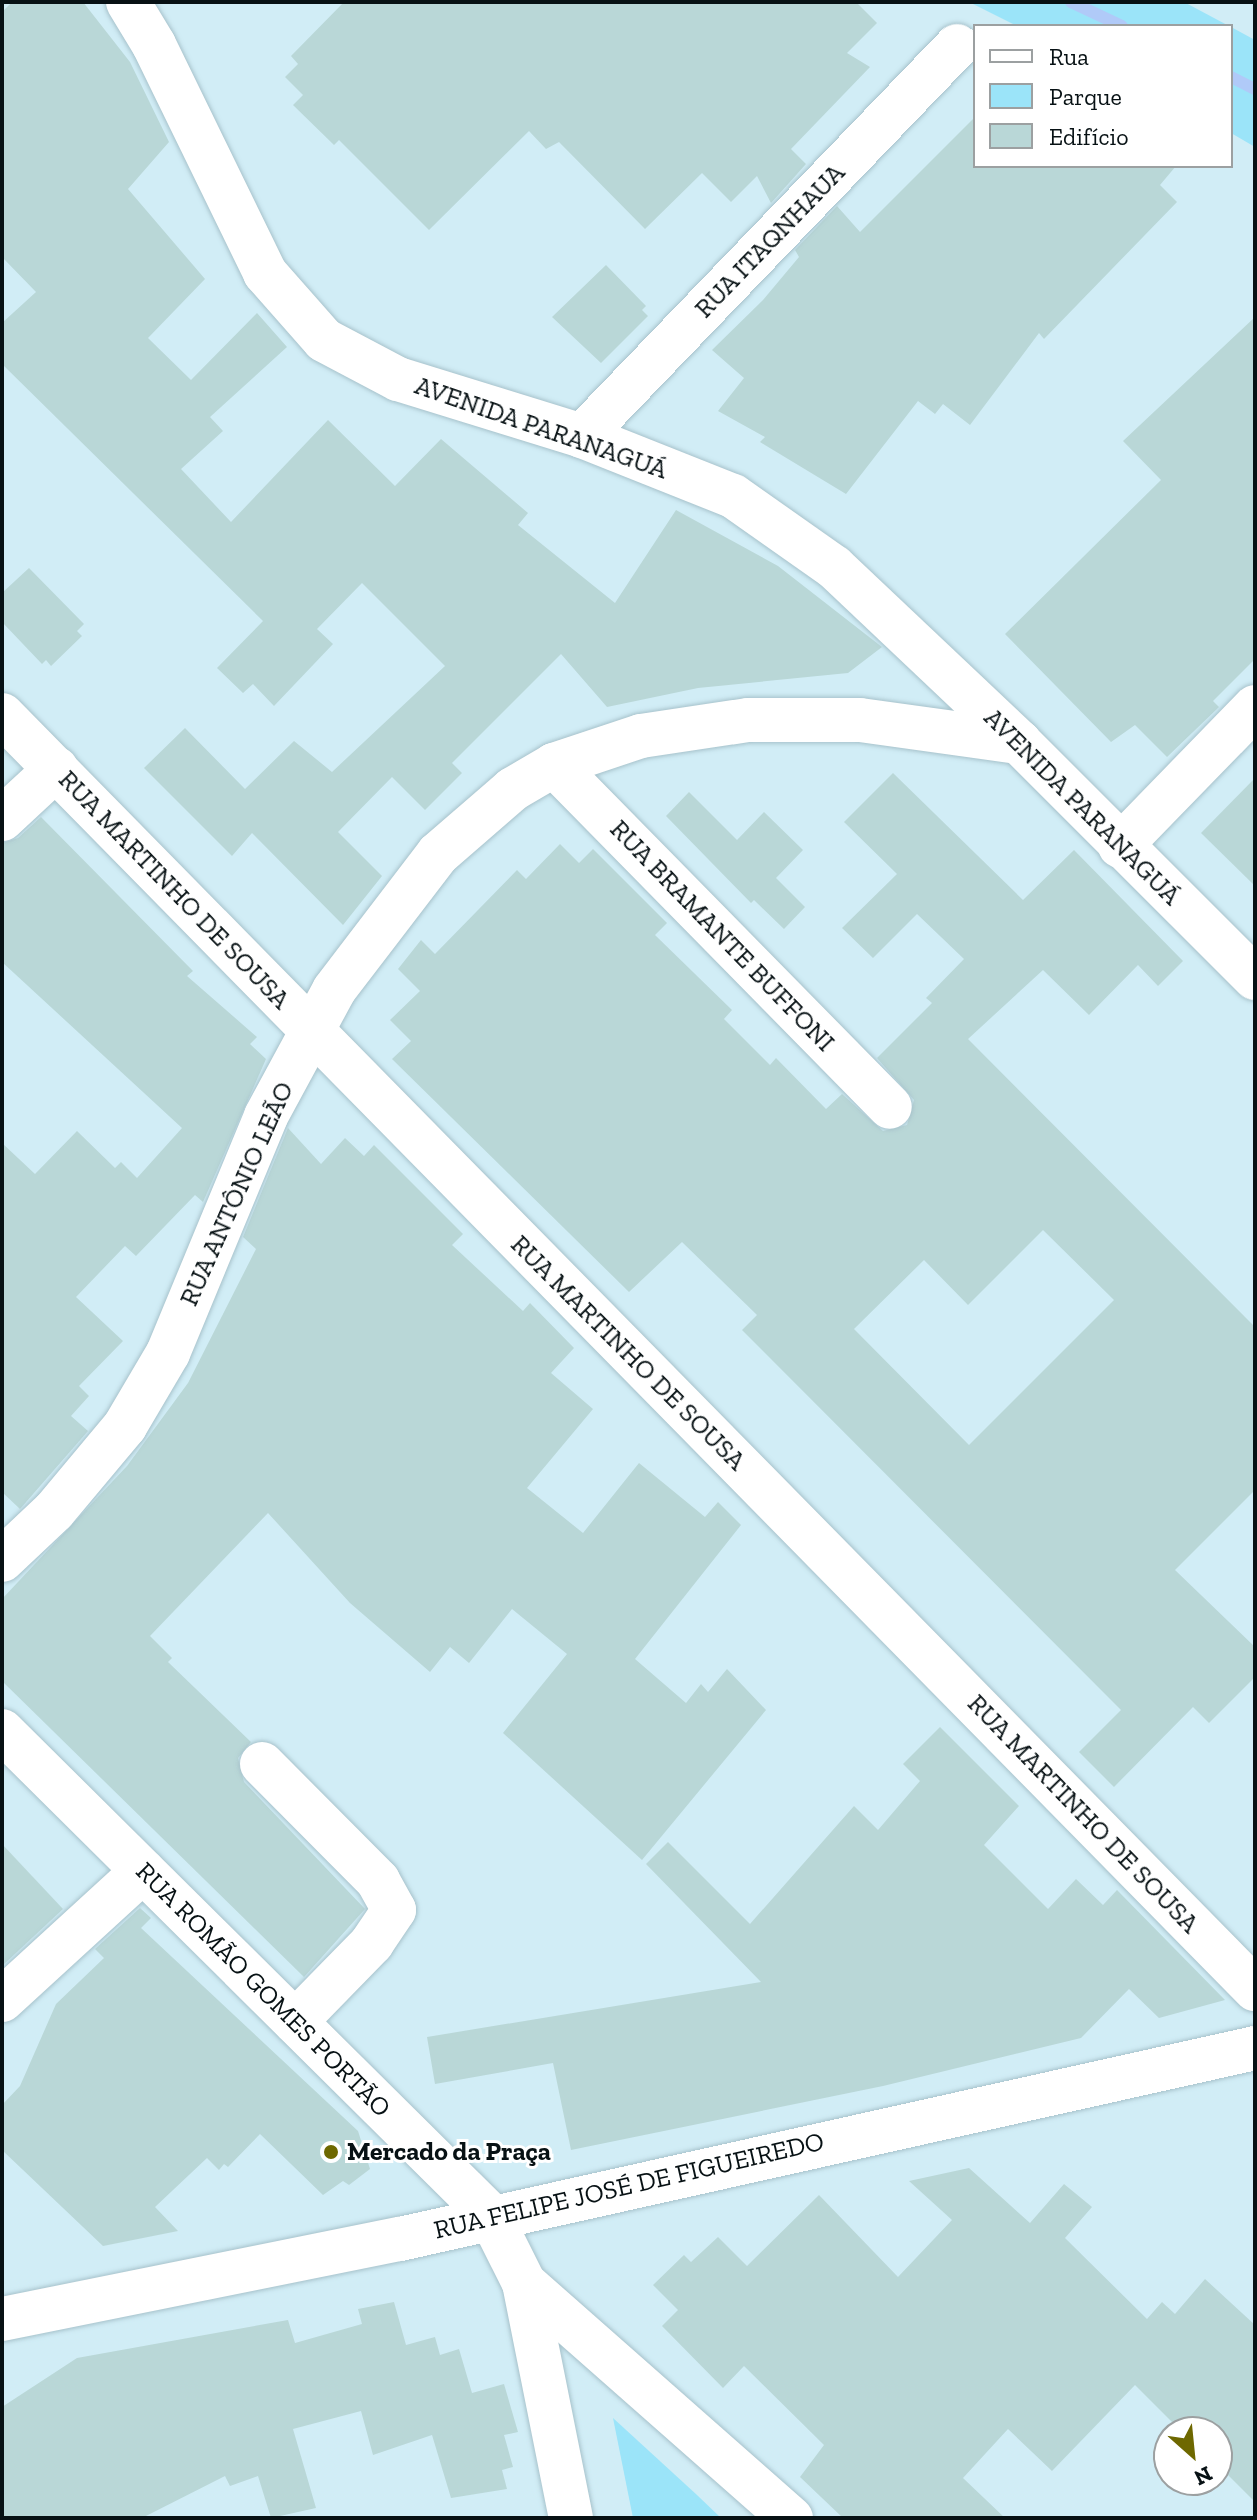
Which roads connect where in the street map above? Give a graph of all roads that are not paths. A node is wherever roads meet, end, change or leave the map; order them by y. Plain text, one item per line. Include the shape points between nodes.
1 (128, 2) edge
2 (957, 46) dead end
3 (582, 436) junction
4 (1255, 707) edge
5 (2, 715) edge
6 (1019, 742) junction
7 (554, 765) junction
8 (56, 769) junction
9 (2, 819) edge
10 (1120, 846) junction
11 (1255, 978) edge
12 (313, 1034) junction
13 (890, 1107) dead end
14 (2, 1560) edge
15 (2, 1731) edge
16 (262, 1764) dead end
17 (143, 1871) junction
18 (1255, 1989) edge
19 (2, 2000) edge
20 (295, 2022) junction
21 (1255, 2048) edge
22 (490, 2215) junction
23 (524, 2283) junction
24 (2, 2319) edge
25 (571, 2518) edge
26 (791, 2518) edge

1 - 3 street, AVENIDA PARANAGUÁ via 265,273 324,340 398,379
2 - 3 street, RUA ITAQNHAUA
3 - 6 street, AVENIDA PARANAGUÁ via 746,505 834,567
4 - 10 street
5 - 8 street, RUA MARTINHO DE SOUSA
6 - 7 street, RUA ANTÔNIO LEÃO via 860,720 748,720 641,736
6 - 10 street, AVENIDA PARANAGUÁ
7 - 12 street, RUA ANTÔNIO LEÃO via 513,789 438,854 334,990
7 - 13 street, RUA BRAMANTE BUFFONI
8 - 9 street
8 - 12 street, RUA MARTINHO DE SOUSA
10 - 11 street, AVENIDA PARANAGUÁ
12 - 14 street, RUA ANTÔNIO LEÃO via 266,1116 168,1353 125,1426 54,1511
12 - 18 street, RUA MARTINHO DE SOUSA
15 - 17 street, RUA ROMÃO GOMES PORTÃO
16 - 20 street via 378,1881 394,1910 372,1943
17 - 19 street
17 - 20 street, RUA ROMÃO GOMES PORTÃO
20 - 22 street, RUA ROMÃO GOMES PORTÃO
21 - 22 street, RUA FELIPE JOSÉ DE FIGUEIREDO
22 - 23 street, RUA ROMÃO GOMES PORTÃO
22 - 24 street, RUA FELIPE JOSÉ DE FIGUEIREDO via 400,2239
23 - 25 street
23 - 26 street, RUA ROMÃO GOMES PORTÃO

